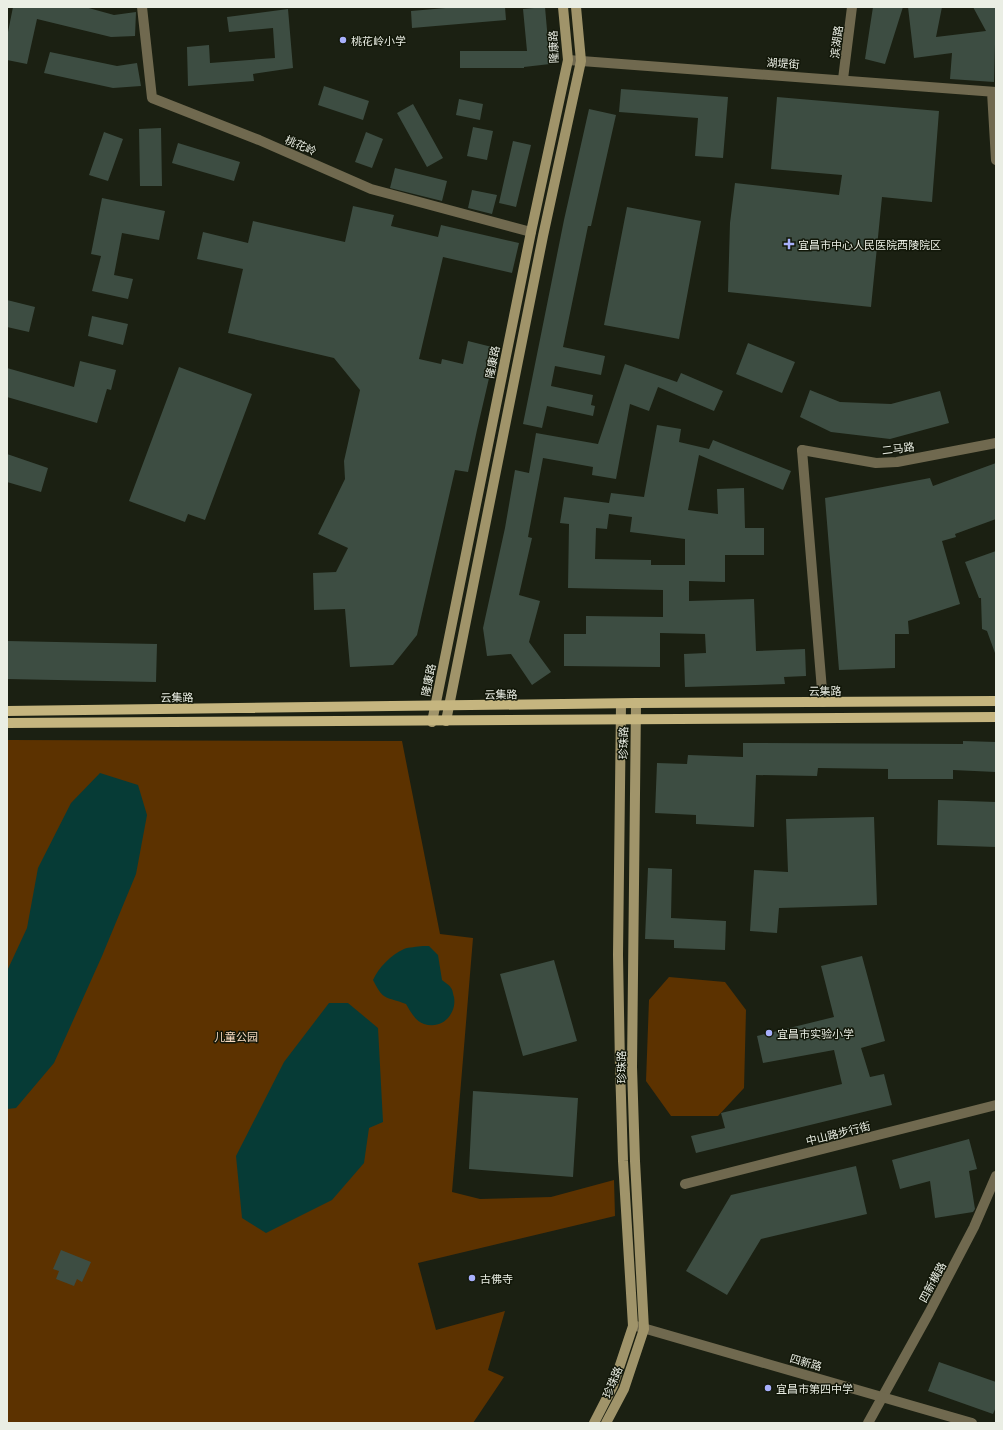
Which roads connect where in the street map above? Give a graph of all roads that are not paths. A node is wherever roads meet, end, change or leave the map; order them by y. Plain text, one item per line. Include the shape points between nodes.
1 (142, 7) edge
2 (563, 7) edge
3 (576, 7) edge
4 (852, 7) edge
5 (568, 60) junction
6 (582, 61) junction
7 (843, 79) junction
8 (994, 92) edge
9 (996, 160) edge
10 (531, 232) junction
11 (996, 443) edge
12 (824, 702) junction
13 (996, 702) edge
14 (636, 703) junction
15 (621, 704) junction
16 (434, 707) junction
17 (448, 707) junction
18 (7, 711) edge
19 (996, 717) edge
20 (622, 720) junction
21 (636, 720) junction
22 (446, 721) junction
23 (432, 722) junction
24 (7, 723) edge
25 (996, 1105) edge
26 (996, 1176) edge
27 (685, 1184) dead end
28 (633, 1326) junction
29 (644, 1329) junction
30 (883, 1397) junction
31 (594, 1423) edge
32 (606, 1423) edge
33 (868, 1423) edge
34 (972, 1423) edge

1 - 10 street, 桃花岭 via 152,98 259,140 371,189
2 - 5 main road, 隆康路
3 - 6 main road
4 - 7 street, 滨湖路
5 - 6 street, 湖堤街
5 - 10 main road, 隆康路
6 - 7 street, 湖堤街
6 - 17 main road via 543,236
7 - 8 street, 湖堤街
8 - 9 street
10 - 16 main road, 隆康路
11 - 12 street, 二马路 via 897,462 876,463 802,450
12 - 13 main road, 云集路
12 - 14 main road, 云集路
14 - 15 main road, 云集路
14 - 21 main road, 珍珠路
15 - 17 main road, 云集路
15 - 20 main road, 珍珠路
16 - 17 main road, 云集路
16 - 18 main road, 云集路
16 - 23 main road, 隆康路
17 - 22 main road
19 - 21 main road
20 - 21 main road
20 - 22 main road
20 - 28 main road, 珍珠路 via 618,955 620,1066
21 - 29 main road, 珍珠路 via 632,1067
22 - 23 main road
23 - 24 main road
25 - 27 street, 中山路步行街
26 - 30 street, 四新横路 via 974,1227
28 - 29 street, 四新路
28 - 31 main road, 珍珠路 via 613,1386
29 - 30 street, 四新路
29 - 32 main road, 珍珠路 via 624,1389
30 - 33 street, 四新横路
30 - 34 street, 四新路

